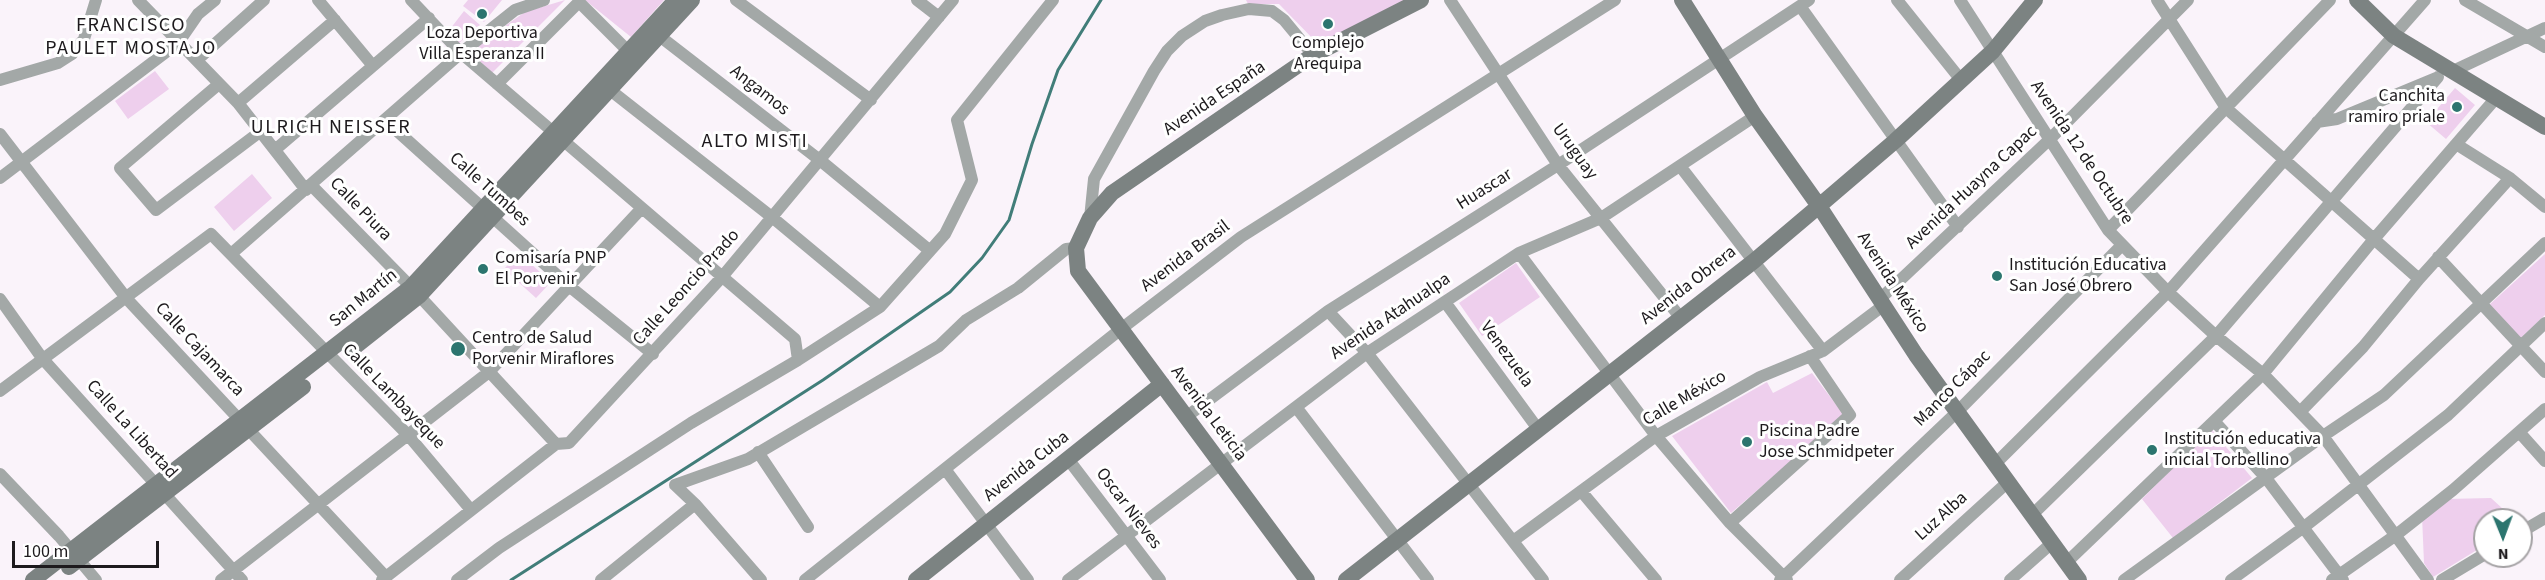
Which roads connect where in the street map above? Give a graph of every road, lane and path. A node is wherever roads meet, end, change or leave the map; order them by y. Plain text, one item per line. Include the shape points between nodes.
1 (96, 0) edge
2 (138, 0) edge
3 (264, 0) edge
4 (318, 0) edge
5 (411, 0) edge
6 (544, 0) edge
7 (676, 0) edge
8 (692, 0) edge
9 (736, 0) edge
10 (917, 0) edge
11 (953, 0) edge
12 (1053, 0) edge
13 (1421, 0) edge
14 (1450, 0) edge
15 (1615, 0) edge
16 (1682, 0) edge
17 (1897, 0) edge
18 (1960, 0) edge
19 (2034, 0) edge
20 (2157, 0) edge
21 (2188, 0) edge
22 (2330, 0) edge
23 (2357, 0) edge
24 (2425, 0) edge
25 (2465, 0) edge
26 (207, 3) edge
27 (1804, 3) edge
28 (519, 5) edge
29 (939, 17) junction
30 (429, 18) junction
31 (2169, 19) junction
32 (335, 20) junction
33 (2545, 28) edge
34 (655, 33) junction
35 (2394, 36) junction
36 (2528, 37) junction
37 (178, 43) junction
38 (2545, 47) edge
39 (1993, 51) junction
40 (629, 52) junction
41 (460, 53) junction
42 (1313, 55) junction
43 (1719, 59) junction
44 (197, 60) junction
45 (373, 66) junction
46 (2447, 73) junction
47 (1499, 74) junction
48 (0, 80) edge
49 (1961, 80) junction
50 (219, 84) junction
51 (497, 84) junction
52 (606, 86) junction
53 (2496, 98) junction
54 (871, 100) junction
55 (238, 103) junction
56 (2226, 108) junction
57 (1755, 116) junction
58 (385, 120) junction
59 (2317, 122) junction
60 (2545, 127) edge
61 (261, 131) junction
62 (0, 134) edge
63 (558, 137) junction
64 (2050, 139) junction
65 (1895, 141) junction
66 (2456, 144) junction
67 (276, 149) junction
68 (2284, 159) junction
69 (820, 161) junction
70 (21, 162) junction
71 (1558, 165) junction
72 (1680, 166) junction
73 (0, 178) edge
74 (2510, 178) junction
75 (1094, 179) junction
76 (308, 188) junction
77 (1112, 193) junction
78 (2332, 201) junction
79 (1819, 206) junction
80 (2545, 207) edge
81 (641, 209) junction
82 (488, 214) junction
83 (773, 218) junction
84 (1090, 218) junction
85 (1601, 218) junction
86 (1958, 227) junction
87 (2108, 230) junction
88 (2374, 239) junction
89 (2545, 243) edge
90 (2121, 244) junction
91 (1076, 248) junction
92 (929, 250) junction
93 (1519, 253) junction
94 (231, 254) junction
95 (2438, 257) junction
96 (1754, 261) junction
97 (1078, 271) joint
98 (722, 277) junction
99 (2419, 279) junction
100 (569, 286) junction
101 (2168, 291) junction
102 (415, 292) junction
103 (0, 299) edge
104 (127, 299) junction
105 (1445, 302) junction
106 (1882, 302) junction
107 (2480, 303) junction
108 (880, 307) junction
109 (1328, 311) junction
110 (1680, 317) junction
111 (2545, 323) edge
112 (1121, 329) junction
113 (2216, 336) junction
114 (2521, 346) junction
115 (1823, 351) junction
116 (1367, 353) junction
117 (653, 354) junction
118 (1810, 356) junction
119 (42, 358) junction
120 (331, 358) junction
121 (798, 360) junction
122 (489, 372) junction
123 (2545, 372) edge
124 (1609, 374) junction
125 (2263, 374) junction
126 (1162, 384) junction
127 (0, 391) edge
128 (1296, 407) junction
129 (2545, 409) edge
130 (1957, 412) junction
131 (2300, 412) junction
132 (1186, 417) junction
133 (2215, 422) junction
134 (244, 425) junction
135 (1538, 429) junction
136 (2520, 433) junction
137 (408, 435) junction
138 (1656, 436) junction
139 (2323, 436) junction
140 (556, 444) junction
141 (758, 452) junction
142 (1068, 459) junction
143 (2545, 461) edge
144 (1221, 464) junction
145 (1995, 464) junction
146 (945, 469) junction
147 (0, 474) edge
148 (2266, 478) junction
149 (2009, 481) junction
150 (1468, 484) junction
151 (2360, 484) junction
152 (160, 490) junction
153 (1581, 491) junction
154 (319, 504) junction
155 (694, 504) junction
156 (471, 510) junction
157 (2032, 515) junction
158 (2541, 520) edge
159 (1730, 523) junction
160 (986, 524) junction
161 (808, 527) dead end
162 (2304, 527) junction
163 (2396, 535) junction
164 (2545, 535) edge
165 (1126, 536) junction
166 (1397, 540) junction
167 (1513, 541) junction
168 (2053, 542) junction
169 (74, 556) junction
170 (2473, 561) edge
171 (2067, 562) junction
172 (237, 575) edge
173 (384, 578) edge
174 (2338, 578) edge
175 (1784, 579) edge
176 (33, 580) edge
177 (51, 580) edge
178 (96, 580) edge
179 (221, 580) edge
180 (457, 580) edge
181 (601, 580) edge
182 (761, 580) edge
183 (805, 580) edge
184 (916, 580) edge
185 (1028, 580) edge
186 (1068, 580) edge
187 (1160, 580) edge
188 (1307, 580) edge
189 (1346, 580) edge
190 (1428, 580) edge
191 (1543, 580) edge
192 (1656, 580) edge
193 (1900, 580) edge
194 (2010, 580) edge
195 (2079, 580) edge
196 (2124, 580) edge
197 (2231, 580) edge
198 (2428, 580) edge
199 (2442, 580) edge

1 - 48 street via 84,39 72,54 58,63
2 - 37 street, Calle Piura
3 - 44 street
4 - 32 street
5 - 30 street
6 - 28 street
7 - 34 street, San Martín
8 - 34 street, San Martín
9 - 54 street
10 - 29 street
11 - 29 street, Calle Leoncio Prado
12 - 92 street via 957,120 972,180 945,234
13 - 42 street, Avenida España
14 - 47 street, Uruguay
15 - 47 street, Avenida Brasil
16 - 43 street, Avenida México
17 - 49 street
18 - 39 street, Avenida 12 de Octubre
19 - 39 street, Avenida Obrera
20 - 31 street
21 - 31 street, Avenida Huayna Capac
22 - 56 street
23 - 35 street
24 - 35 street
25 - 36 street
26 - 37 street
27 - 43 street, Huascar
27 - 65 street
28 - 41 street
29 - 54 street, Calle Leoncio Prado
30 - 41 street
30 - 45 street
31 - 56 street
31 - 64 street, Avenida Huayna Capac
32 - 45 street
32 - 55 street
33 - 36 street
34 - 40 street, San Martín
34 - 52 street, San Martín
34 - 69 street, Angamos
35 - 46 street
35 - 59 street
36 - 38 street
36 - 46 street
37 - 44 street, Calle Piura
37 - 70 street
39 - 49 street, Avenida Obrera
39 - 64 street, Avenida 12 de Octubre
40 - 51 street via 579,2
40 - 52 street, San Martín
41 - 51 street
41 - 58 street
42 - 75 street via 1272,11 1249,9 1205,21 1167,51
42 - 77 street, Avenida España
43 - 57 street, Avenida México
43 - 71 street, Huascar
44 - 50 street, Calle Piura
45 - 67 street
46 - 53 street
46 - 59 street via 2337,119
46 - 78 street
47 - 71 street, Uruguay
47 - 112 street, Avenida Brasil via 1241,237
49 - 65 street, Avenida Obrera
50 - 55 street, Calle Piura
50 - 61 street via 120,168 156,210
51 - 63 street
52 - 63 street, San Martín
52 - 83 street
53 - 60 street
53 - 66 street
54 - 69 street, Calle Leoncio Prado
55 - 61 street, Calle Piura
56 - 68 street
56 - 87 street
57 - 72 street, Avenida Atahualpa
57 - 79 street, Avenida México
58 - 76 street
58 - 82 street, Calle Tumbes
59 - 68 street
61 - 67 street, Calle Piura
62 - 70 street, Calle Cajamarca
63 - 81 street
63 - 82 street, San Martín
64 - 86 street, Avenida Huayna Capac
64 - 87 street, Avenida 12 de Octubre
65 - 79 street, Avenida Obrera
65 - 86 street
66 - 74 street
66 - 88 street
67 - 76 street, Calle Piura
68 - 78 street
68 - 101 street
69 - 83 street, Calle Leoncio Prado
69 - 92 street, Angamos
70 - 73 street
70 - 104 street, Calle Cajamarca
71 - 85 street, Uruguay
71 - 109 street, Huascar
72 - 85 street, Avenida Atahualpa
72 - 96 street
74 - 80 street
74 - 95 street
75 - 77 street
75 - 84 street
76 - 94 street
76 - 102 street, Calle Piura
77 - 84 street, Avenida España
78 - 88 street
78 - 113 street
79 - 96 street, Avenida Obrera
79 - 106 street, Avenida México
81 - 98 street
81 - 100 street
82 - 100 street, Calle Tumbes
82 - 102 street, San Martín
83 - 98 street, Calle Leoncio Prado
83 - 108 street
84 - 91 street, Avenida España
85 - 93 street, Avenida Atahualpa
85 - 110 street, Uruguay
86 - 106 street, Avenida Huayna Capac
87 - 90 street, Avenida 12 de Octubre
88 - 99 street
88 - 125 street
89 - 107 street
90 - 101 street, Avenida 12 de Octubre
90 - 130 street, Manco Cápac
91 - 97 street, Avenida España
91 - 141 street via 1066,249 1018,288 966,320 939,346
92 - 108 street
93 - 105 street, Avenida Atahualpa
93 - 124 street
94 - 104 street, Calle Lambayeque via 211,234
94 - 120 street, Calle Lambayeque
95 - 99 street
95 - 107 street
96 - 110 street, Avenida Obrera
96 - 115 street
97 - 112 street, Avenida Leticia
98 - 117 street, Calle Leoncio Prado
98 - 121 street via 795,339
99 - 131 street via 2363,347
100 - 117 street, Calle Tumbes
100 - 122 street
101 - 113 street, Avenida 12 de Octubre
101 - 145 street
102 - 120 street, San Martín
102 - 122 street, Calle Piura
103 - 119 street, Calle La Libertad
104 - 119 street
104 - 134 street, Calle Cajamarca
105 - 116 street, Avenida Atahualpa
105 - 135 street, Venezuela
106 - 115 street, Calle México
106 - 130 street, Avenida México
107 - 114 street
107 - 139 street via 2384,395
108 - 121 street
109 - 116 street
109 - 132 street, Huascar
110 - 124 street, Avenida Obrera
111 - 114 street
112 - 126 street, Avenida Leticia
112 - 146 street, Avenida Brasil
113 - 125 street, Avenida 12 de Octubre
113 - 157 street
114 - 123 street
114 - 151 street via 2448,415
115 - 118 street, Calle México
116 - 128 street, Avenida Atahualpa
116 - 150 street
117 - 140 street, Calle Leoncio Prado via 569,443
118 - 138 street, Calle México via 1760,377
118 - 159 street via 1850,415
119 - 127 street
119 - 152 street, Calle La Libertad
120 - 134 street, San Martín
120 - 137 street, Calle Lambayeque
121 - 180 street via 682,429 498,548
122 - 137 street
122 - 140 street, Calle Piura
124 - 135 street, Avenida Obrera
124 - 138 street
125 - 131 street, Avenida 12 de Octubre
125 - 133 street
126 - 132 street, Avenida Leticia
126 - 142 street, Avenida Cuba
128 - 144 street, Avenida Atahualpa
128 - 166 street
129 - 136 street
130 - 145 street, Avenida México
130 - 175 street, Manco Cápac
131 - 139 street, Avenida 12 de Octubre
132 - 144 street, Avenida Leticia
133 - 148 street
133 - 171 street
134 - 152 street, San Martín
134 - 154 street, Calle Cajamarca
135 - 150 street, Avenida Obrera
136 - 143 street
136 - 163 street
137 - 154 street
137 - 156 street, Calle Lambayeque
138 - 153 street, Calle México
138 - 159 street
139 - 148 street
139 - 151 street, Avenida 12 de Octubre
140 - 156 street, Calle Leoncio Prado
141 - 155 street via 675,485
141 - 161 street
142 - 160 street, Avenida Cuba
142 - 165 street, Oscar Nieves
144 - 165 street, Avenida Atahualpa
144 - 188 street, Avenida Leticia
145 - 149 street, Avenida México
146 - 160 street
146 - 183 street, Avenida Brasil
147 - 169 street
148 - 162 street
148 - 196 street
149 - 157 street, Avenida México
149 - 193 street, Luz Alba
150 - 166 street, Avenida Obrera
150 - 167 street
151 - 162 street
151 - 163 street, Avenida 12 de Octubre
152 - 169 street, San Martín
152 - 172 street, Calle La Libertad
153 - 167 street, Calle México
153 - 192 street
154 - 172 street
154 - 173 street, Calle Cajamarca
155 - 181 street
155 - 182 street
156 - 173 street, Calle Leoncio Prado
157 - 168 street, Avenida México
158 - 164 street
159 - 175 street
160 - 184 street, Avenida Cuba
160 - 185 street
162 - 174 street
162 - 197 street
163 - 174 street
163 - 198 street, Avenida 12 de Octubre
165 - 186 street, Avenida Atahualpa
165 - 187 street, Oscar Nieves
166 - 189 street, Avenida Obrera
166 - 190 street
167 - 191 street
168 - 171 street, Avenida México
168 - 194 street
169 - 176 street, San Martín
169 - 177 street, San Martín
169 - 178 street
170 - 199 street
171 - 195 street, Avenida México
172 - 179 street

